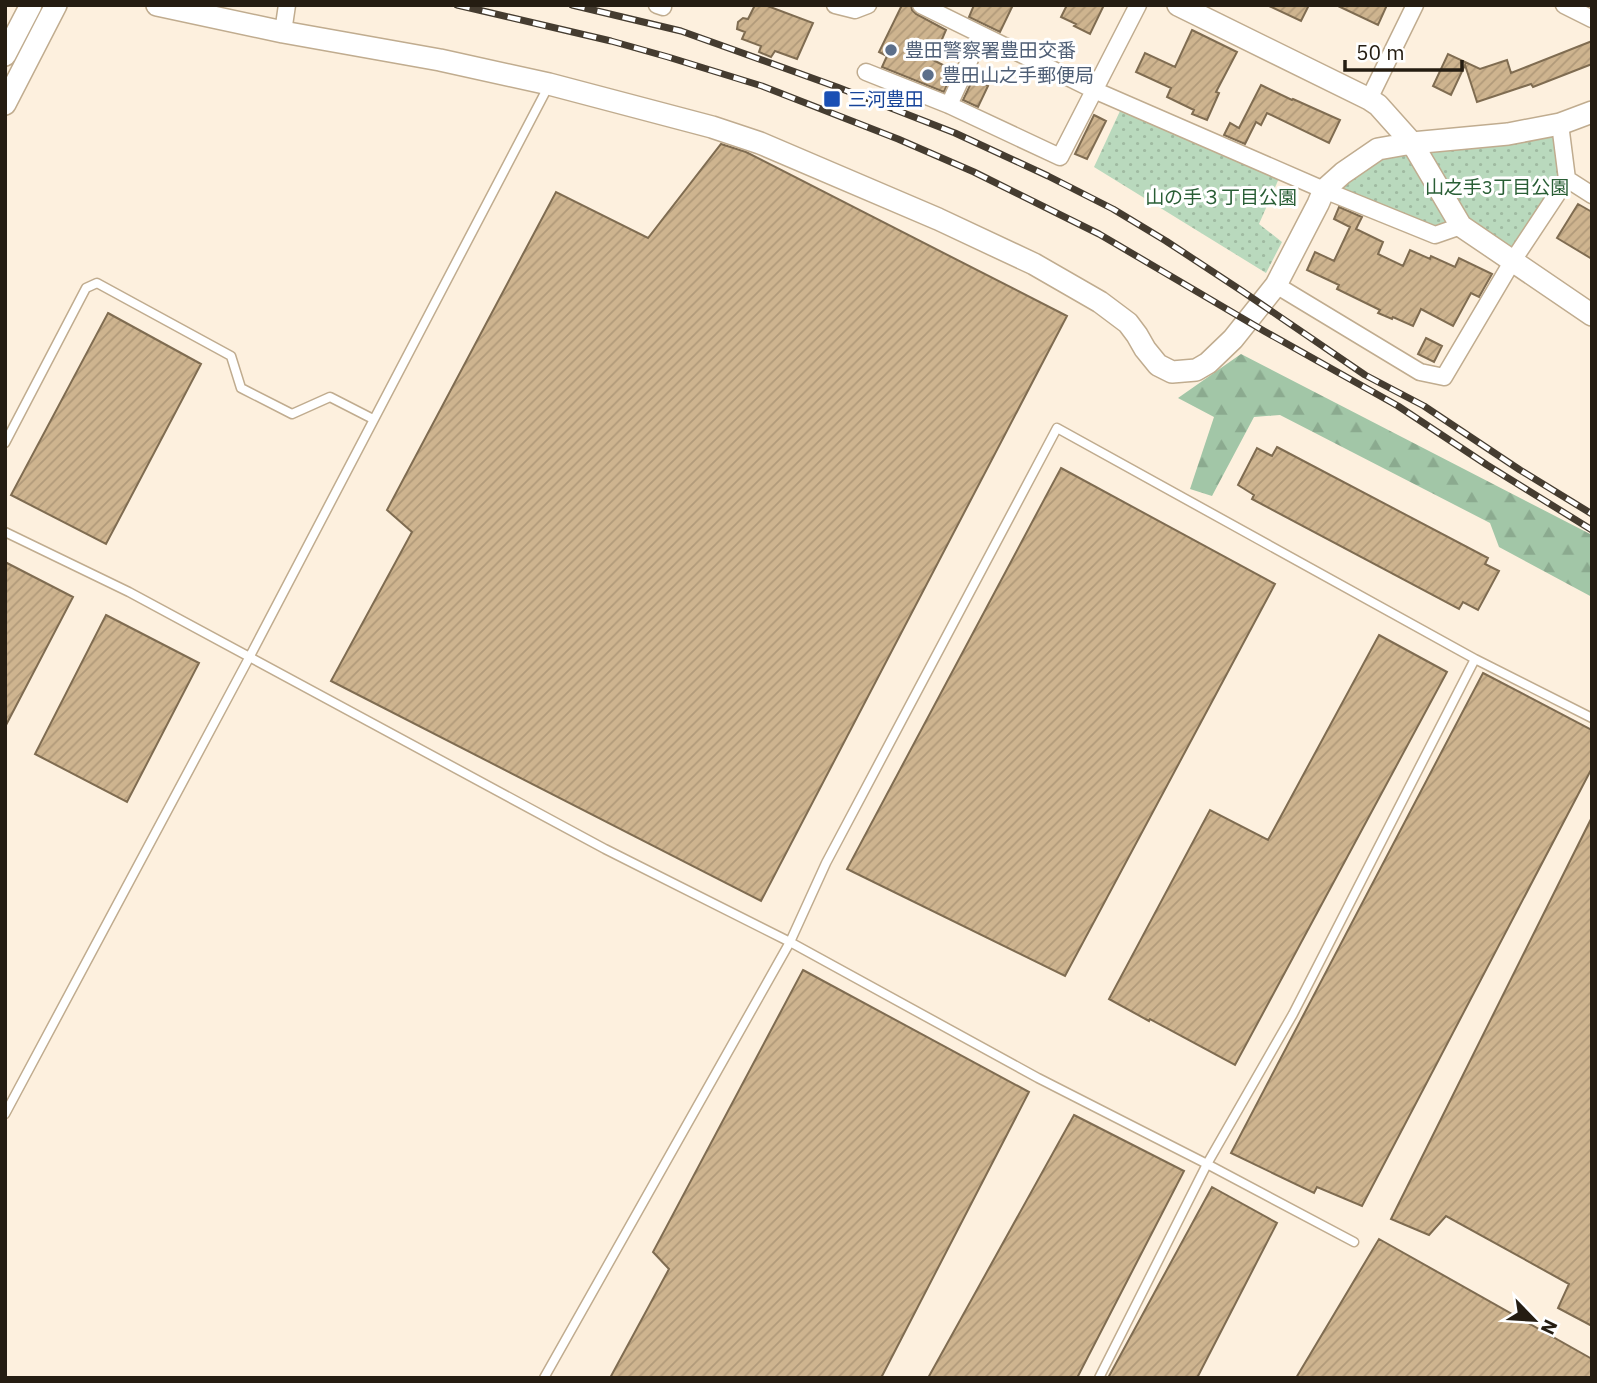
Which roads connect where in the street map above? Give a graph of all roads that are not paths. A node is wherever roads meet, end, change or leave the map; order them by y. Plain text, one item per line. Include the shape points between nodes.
1 (31, 5) edge
2 (56, 5) edge
3 (157, 5) edge
4 (287, 5) edge
5 (835, 5) edge
6 (868, 5) edge
7 (921, 5) edge
8 (1138, 5) edge
9 (1178, 5) edge
10 (1415, 5) edge
11 (1564, 5) edge
12 (1592, 19) edge
13 (283, 33) junction
14 (981, 36) junction
15 (5, 55) edge
16 (866, 72) dead end
17 (549, 84) junction
18 (1094, 90) junction
19 (1369, 99) junction
20 (5, 104) edge
21 (949, 105) junction
22 (1592, 112) edge
23 (1560, 124) junction
24 (1412, 143) junction
25 (1567, 179) junction
26 (1324, 190) junction
27 (1592, 195) edge
28 (1461, 226) junction
29 (1512, 262) junction
30 (1276, 285) junction
31 (1592, 315) edge
32 (373, 419) junction
33 (5, 443) edge
34 (5, 532) edge
35 (249, 658) junction
36 (1475, 659) junction
37 (1592, 719) edge
38 (790, 942) junction
39 (5, 1114) edge
40 (1207, 1164) junction
41 (1354, 1242) dead end
42 (544, 1378) edge
43 (1099, 1378) edge

1 - 15 street
2 - 20 street
3 - 13 street
4 - 13 street
5 - 6 street via 855,10
7 - 14 street
8 - 18 street
9 - 19 street
10 - 19 street
11 - 12 street
13 - 17 street
14 - 18 street
14 - 21 street
16 - 21 street
17 - 30 street via 760,143 938,219 1034,264 1100,302 1128,323 1158,365 1172,372 1196,370 1208,363
17 - 32 lane
18 - 21 street via 1060,157
18 - 26 street
19 - 24 street
22 - 23 street
23 - 24 street
23 - 25 street
24 - 26 street via 1378,149
24 - 28 street
25 - 27 street
25 - 29 street
26 - 28 street via 1434,235
26 - 30 street
28 - 29 street
29 - 30 street via 1444,377 1420,372
29 - 31 street
32 - 33 lane via 330,397 292,414 241,388 231,356 97,283 86,288
32 - 35 lane
34 - 35 lane via 129,592
35 - 38 lane via 605,849
35 - 39 lane
36 - 37 lane
36 - 38 lane via 1057,428 826,863
36 - 40 lane via 1293,1014
38 - 40 lane via 1038,1078
38 - 42 lane
40 - 41 lane
40 - 43 lane

